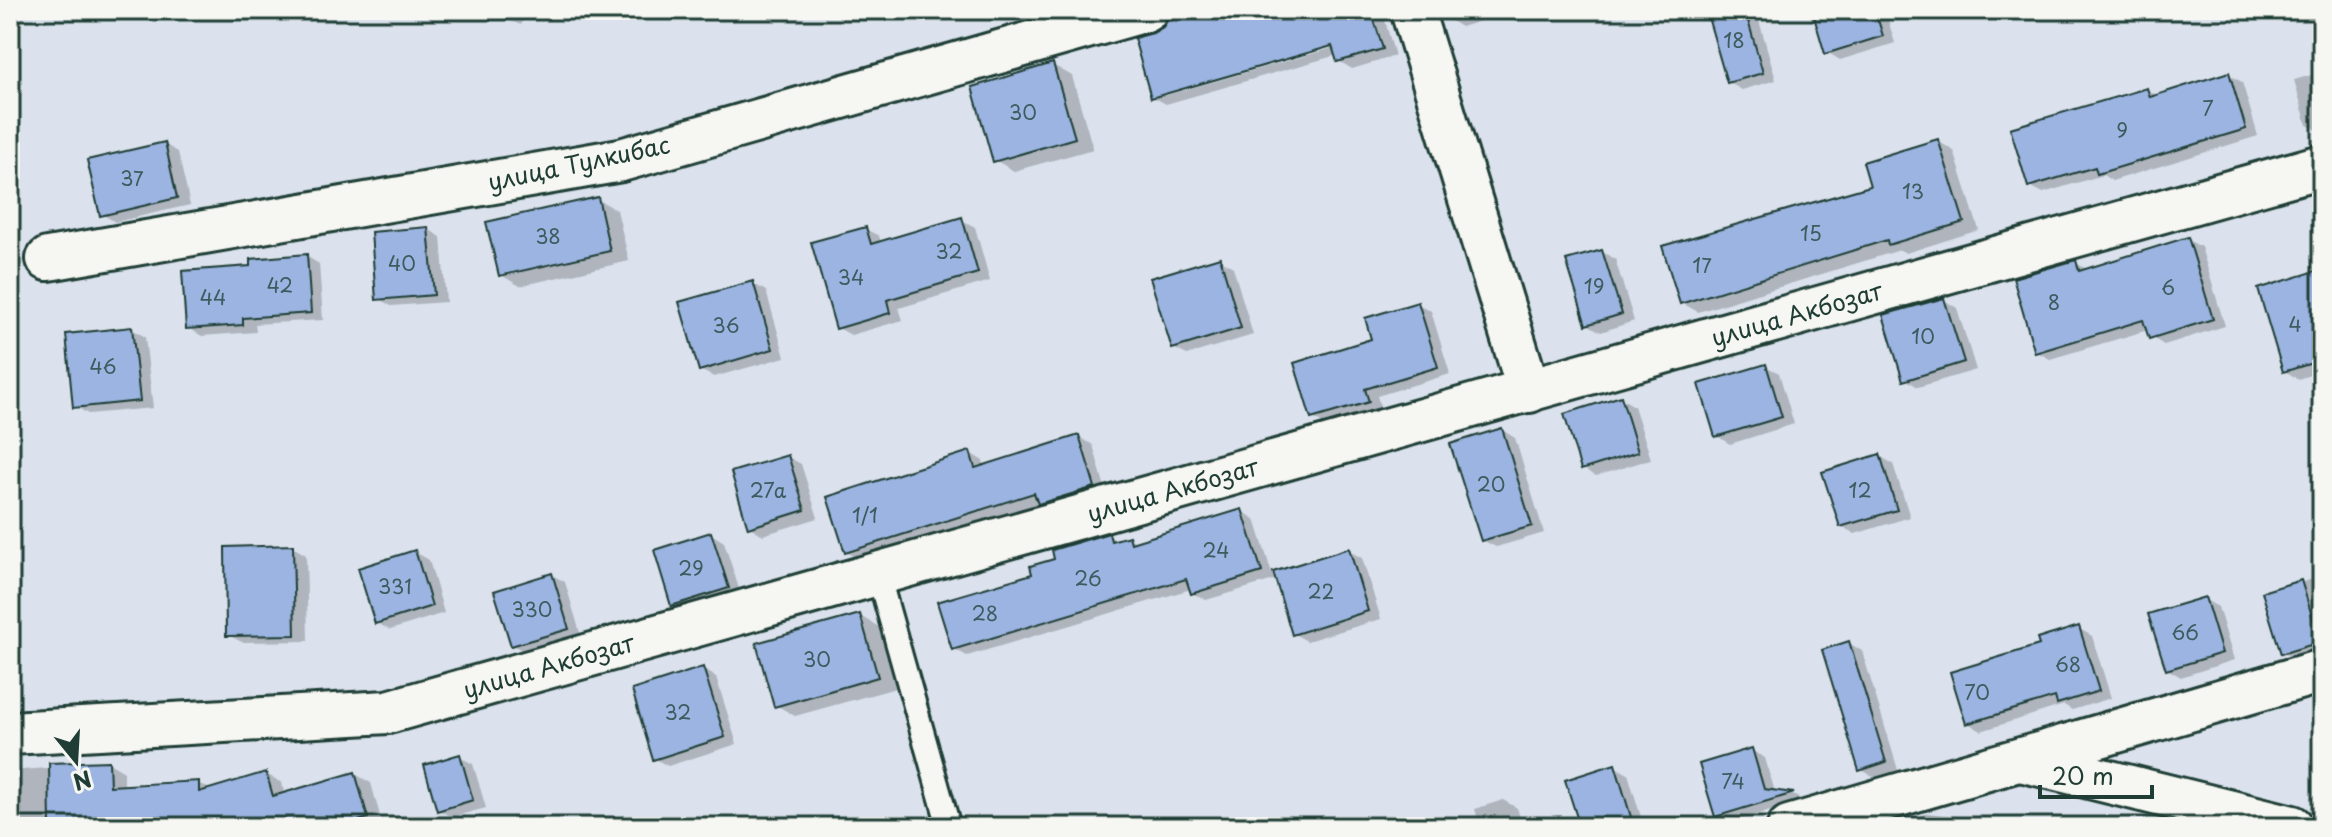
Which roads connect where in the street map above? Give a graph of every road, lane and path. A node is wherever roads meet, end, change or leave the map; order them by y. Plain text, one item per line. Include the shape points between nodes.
1 (1146, 10) edge
2 (1412, 10) edge
3 (2322, 166) edge
4 (48, 259) dead end
5 (1529, 391) junction
6 (878, 574) junction
7 (2322, 671) edge
8 (10, 733) edge
9 (2020, 759) junction
10 (949, 827) edge
11 (1789, 827) edge
12 (2292, 827) edge

1 - 4 street, улица Тулкибас via 621,160
2 - 5 street
3 - 5 street, улица Акбозат
5 - 6 street, улица Акбозат
6 - 8 street, улица Акбозат via 388,712
6 - 10 lane
7 - 9 street
9 - 11 street
9 - 12 street

